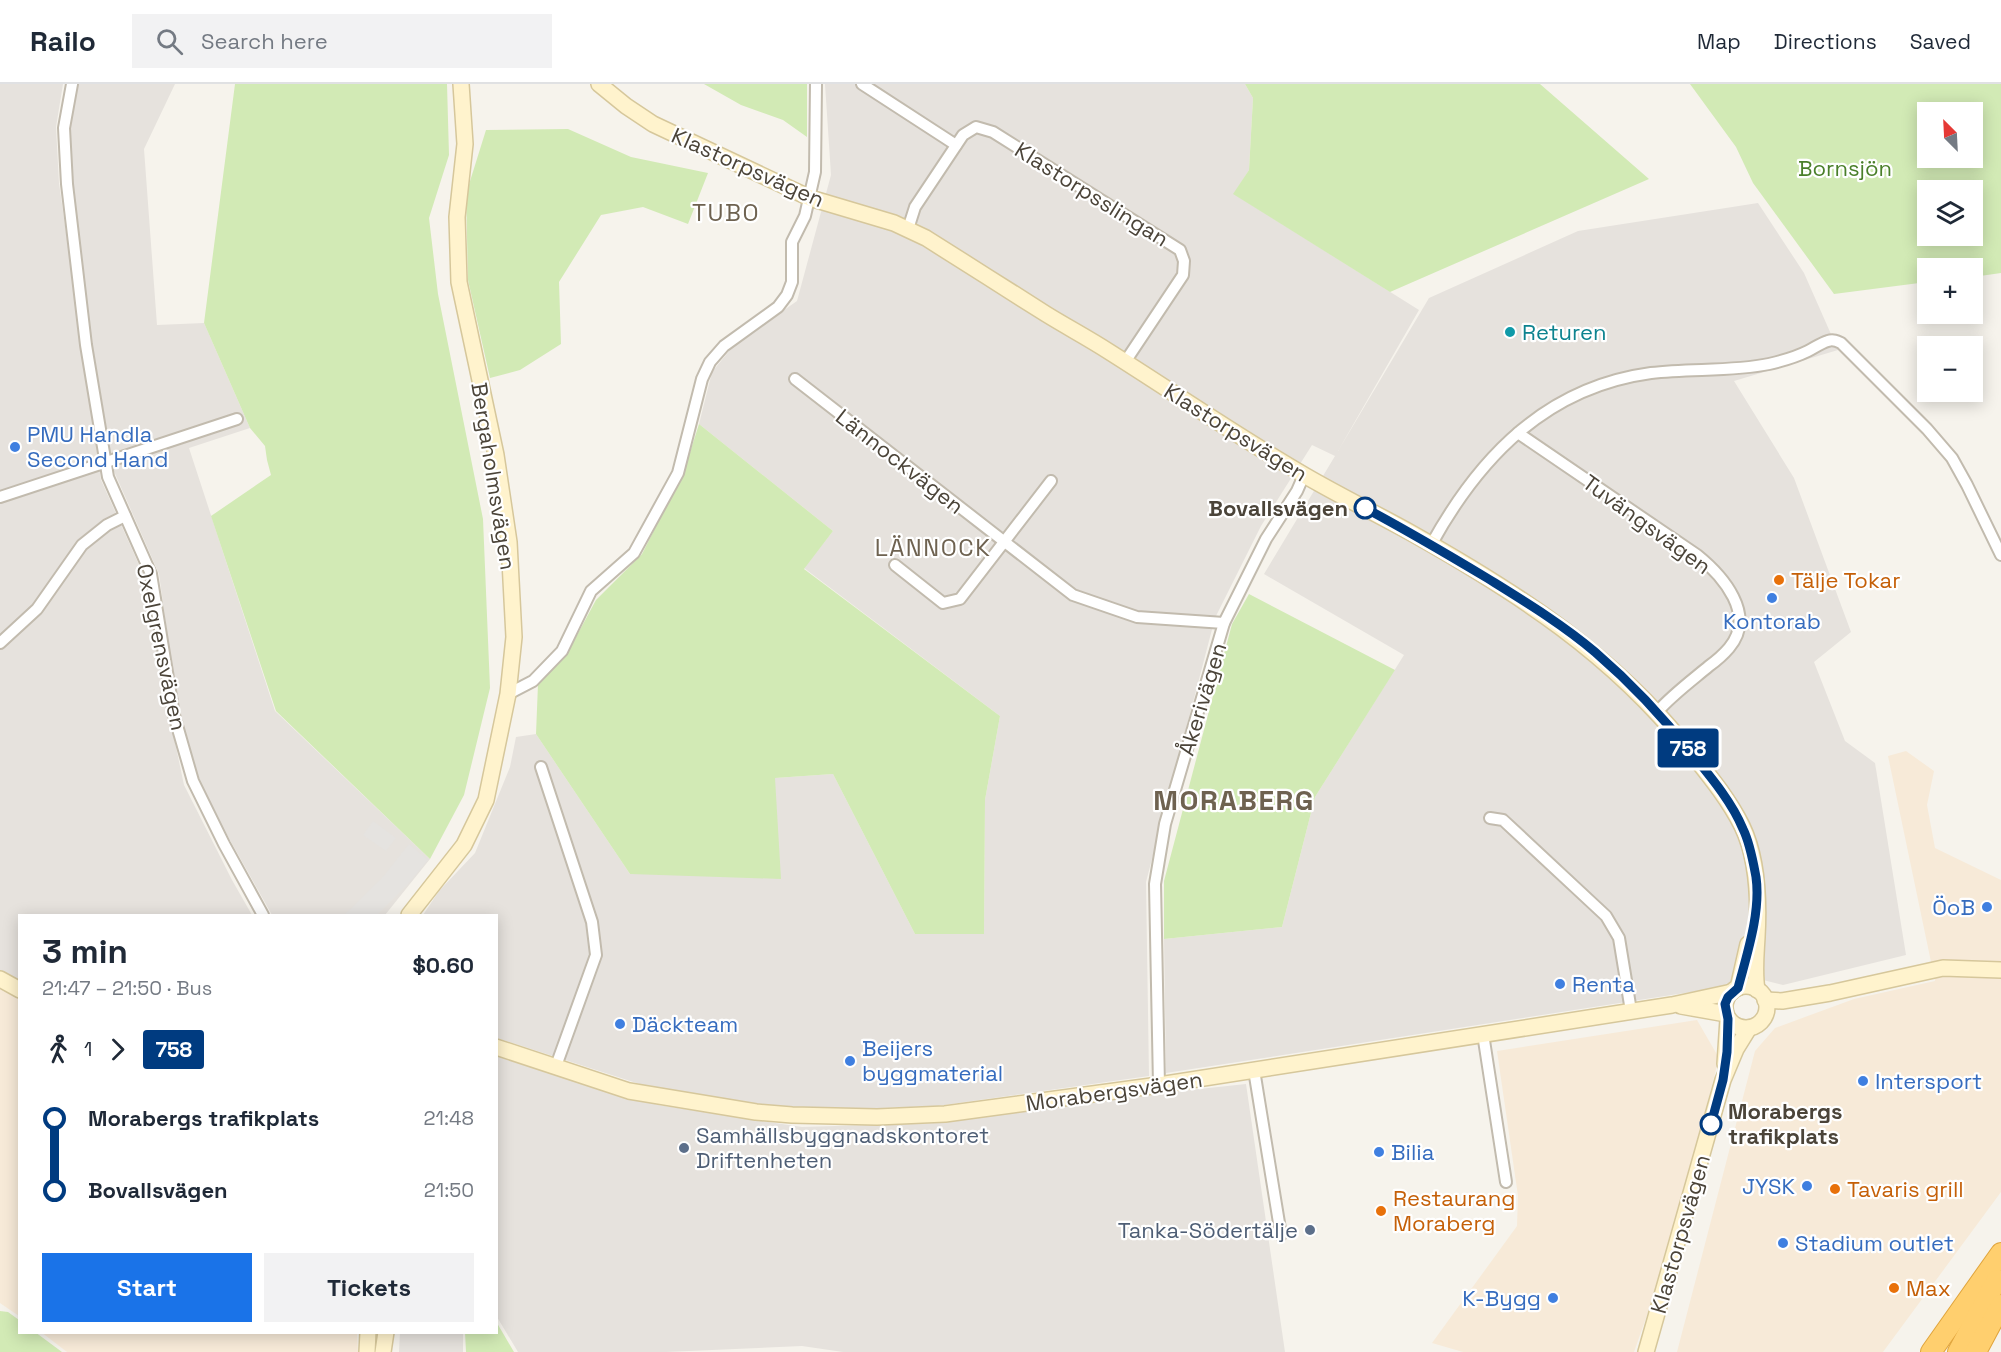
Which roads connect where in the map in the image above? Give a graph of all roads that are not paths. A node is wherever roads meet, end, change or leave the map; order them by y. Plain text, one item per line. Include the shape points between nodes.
1 (72, 84) edge
2 (461, 84) edge
3 (599, 84) edge
4 (816, 84) edge
5 (862, 84) edge
6 (956, 145) junction
7 (810, 198) junction
8 (908, 229) junction
9 (1125, 362) junction
10 (795, 379) dead end
11 (237, 419) dead end
12 (1518, 433) junction
13 (106, 463) junction
14 (1304, 475) junction
15 (1051, 481) dead end
16 (0, 497) edge
17 (125, 516) junction
18 (1005, 543) junction
19 (1431, 545) junction
20 (2001, 555) edge
21 (895, 566) dead end
22 (1224, 623) junction
23 (0, 643) edge
24 (508, 694) junction
25 (1657, 712) junction
26 (541, 767) dead end
27 (1490, 818) dead end
28 (1757, 903) junction
29 (262, 914) edge
30 (410, 914) edge
31 (2001, 970) edge
32 (0, 979) edge
33 (18, 989) edge
34 (1735, 990) junction
35 (1830, 993) junction
36 (1761, 995) junction
37 (1672, 1005) junction
38 (1631, 1011) junction
39 (1727, 1017) junction
40 (1755, 1024) junction
41 (1483, 1034) junction
42 (498, 1048) edge
43 (556, 1066) junction
44 (1254, 1070) junction
45 (1723, 1080) junction
46 (1159, 1085) junction
47 (1506, 1182) dead end
48 (1281, 1235) dead end
49 (2001, 1253) edge
50 (2001, 1273) edge
51 (2001, 1305) edge
52 (368, 1334) edge
53 (386, 1334) edge
54 (367, 1352) edge
55 (383, 1352) edge
56 (1646, 1352) edge
57 (1930, 1352) edge
58 (1958, 1352) edge
59 (1976, 1352) edge

1 - 13 street, Oxelgrensvägen via 64,128 67,184 86,345
2 - 24 street, Bergaholmsvägen via 465,144 457,217 459,282 496,455 507,531 514,637
3 - 7 street, Klastorpsvägen via 653,124
4 - 7 street via 815,172
5 - 6 street
6 - 8 street, Klastorpsslingan via 915,207
6 - 9 street, Klastorpsslingan via 976,127 993,132 1180,250 1183,275
7 - 8 street, Klastorpsvägen
7 - 24 street via 792,242 788,296 724,346 710,362 678,473 634,552 591,591 562,651 533,681
8 - 9 street, Klastorpsvägen
9 - 14 street, Klastorpsvägen
10 - 18 street, Lännockvägen
11 - 13 street
12 - 19 street via 1461,496
12 - 20 street via 1557,404 1612,381 1653,373 1769,364 1833,340 1945,449
12 - 25 street, Tuvängsvägen via 1697,555 1724,582 1736,603 1740,621 1730,647
13 - 16 street
13 - 17 street, Oxelgrensvägen
14 - 19 street, Klastorpsvägen
14 - 22 street, Åkerivägen
15 - 18 street
17 - 23 street via 82,544 37,609
17 - 29 street, Oxelgrensvägen via 151,574 174,715 193,781
18 - 21 street via 960,599 943,603
18 - 22 street, Lännockvägen via 1073,595 1137,616
19 - 25 street, Klastorpsvägen via 1563,627
22 - 46 street, Åkerivägen via 1165,824 1155,884
24 - 30 street, Bergaholmsvägen via 486,800 464,845
25 - 28 street, Klastorpsvägen via 1701,765 1743,828 1752,857
26 - 43 street via 592,922 596,955
27 - 38 street via 1503,820 1606,916 1619,938
28 - 34 street, Klastorpsvägen
28 - 36 street, Klastorpsvägen via 1754,971
31 - 35 street via 1943,968
32 - 33 street
34 - 36 street via 1745,987
34 - 37 street, Morabergsvägen
34 - 39 street via 1725,1004
35 - 36 street via 1782,1001
35 - 40 street via 1783,1009
36 - 40 street via 1766,1010
37 - 38 street, Morabergsvägen
37 - 39 street, Morabergsvägen
38 - 41 street, Morabergsvägen
39 - 40 street via 1737,1026
39 - 45 street, Klastorpsvägen
40 - 45 street, Klastorpsvägen via 1736,1049
41 - 44 street, Morabergsvägen
41 - 47 street
42 - 43 street, Morabergsvägen
43 - 46 street, Morabergsvägen via 629,1091 756,1112 808,1116 945,1114
44 - 46 street, Morabergsvägen
44 - 48 street
45 - 56 street, Klastorpsvägen
49 - 57 highway
50 - 58 highway
51 - 59 highway
52 - 54 street
53 - 55 street

